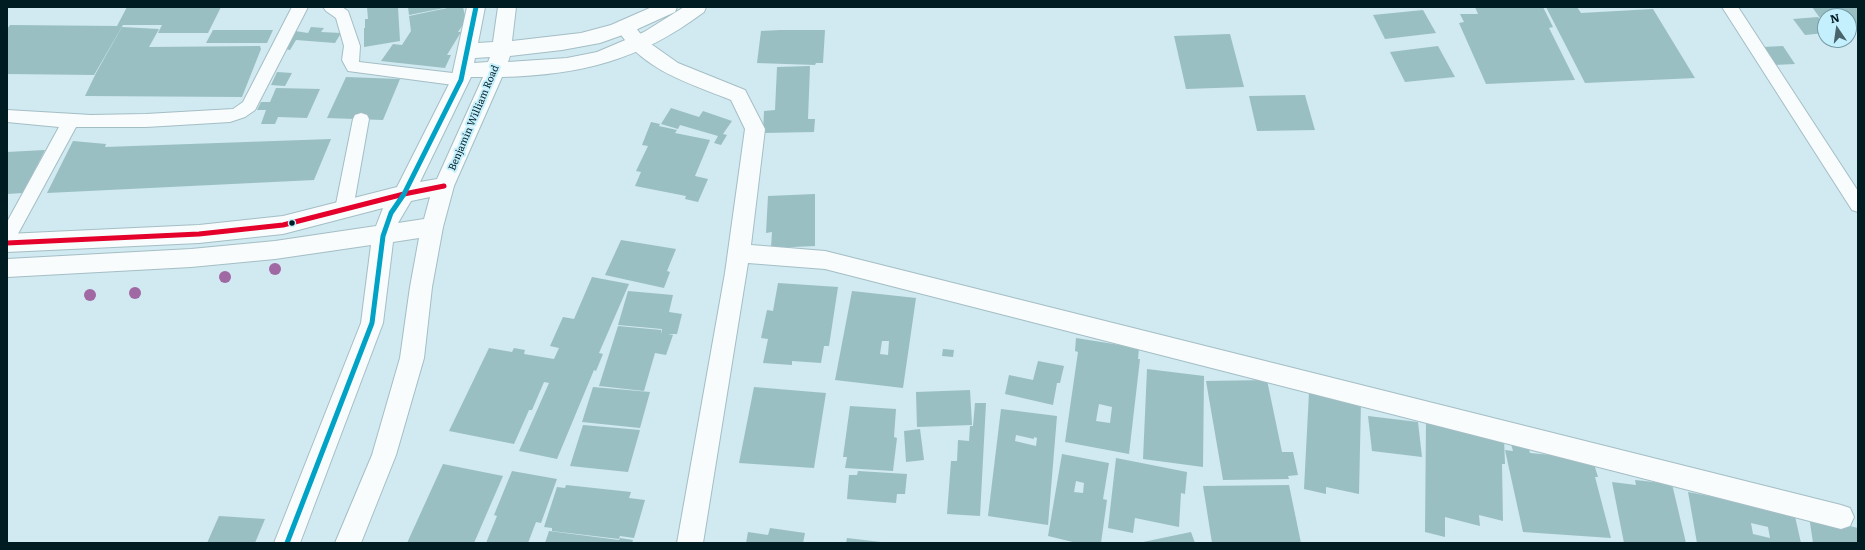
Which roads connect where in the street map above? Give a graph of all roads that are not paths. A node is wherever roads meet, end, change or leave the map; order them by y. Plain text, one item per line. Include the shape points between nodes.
1 (300, 7) edge
2 (331, 7) edge
3 (476, 7) edge
4 (507, 7) edge
5 (668, 7) edge
6 (698, 7) edge
7 (1730, 7) edge
8 (625, 27) junction
9 (636, 44) junction
10 (502, 48) junction
11 (467, 51) junction
12 (496, 70) junction
13 (462, 75) junction
14 (7, 116) edge
15 (361, 119) dead end
16 (71, 121) junction
17 (444, 186) junction
18 (404, 194) junction
19 (1858, 205) edge
20 (344, 209) junction
21 (432, 227) junction
22 (383, 236) junction
23 (7, 238) edge
24 (7, 243) edge
25 (738, 253) junction
26 (7, 268) edge
27 (1842, 517) dead end
28 (287, 543) edge
29 (348, 543) edge
30 (690, 543) edge

1 - 16 lane via 249,106 240,113 222,117
2 - 13 lane via 343,15 352,46 350,60 354,67 375,74
3 - 11 main road
4 - 10 main road, Benjamin William Road
5 - 8 main road
6 - 9 main road
7 - 19 lane
8 - 9 main road
8 - 10 main road via 558,44
9 - 12 main road via 599,58 549,67
9 - 25 main road via 671,68 738,95 755,129
10 - 11 main road
10 - 12 main road, Benjamin William Road
11 - 13 main road
12 - 13 main road
12 - 17 main road, Benjamin William Road
13 - 18 main road
14 - 16 lane via 44,121
15 - 20 lane
16 - 23 lane
17 - 18 main road
17 - 21 main road, Benjamin William Road
18 - 20 main road
18 - 22 main road via 391,213
20 - 24 main road via 282,225 214,232
21 - 22 main road
21 - 29 main road, Benjamin William Road via 420,287 412,358 384,455
22 - 26 main road via 191,258
22 - 28 main road via 372,323
25 - 27 main road via 825,260
25 - 30 main road

